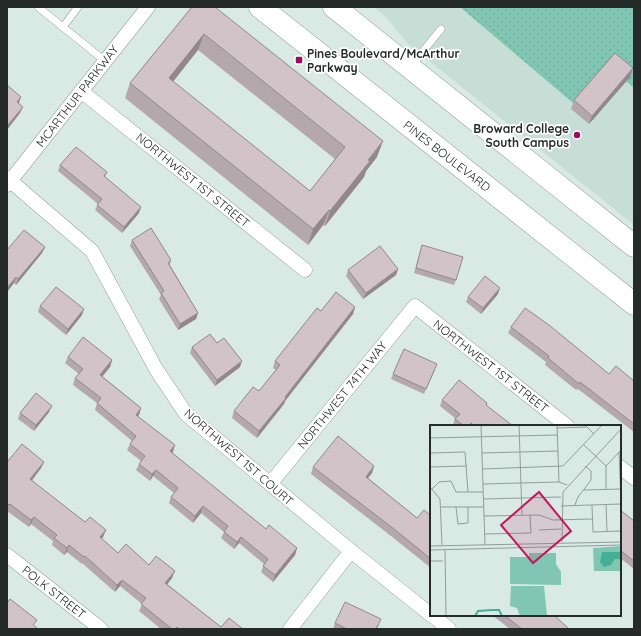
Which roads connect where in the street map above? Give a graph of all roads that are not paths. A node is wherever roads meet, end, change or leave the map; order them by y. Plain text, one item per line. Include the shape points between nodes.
1 (38, 7) edge
2 (78, 7) edge
3 (148, 7) edge
4 (260, 7) edge
5 (334, 7) edge
6 (63, 27) junction
7 (441, 29) dead end
8 (105, 61) junction
9 (410, 68) junction
10 (81, 91) junction
11 (8, 181) edge
12 (634, 246) edge
13 (305, 270) dead end
14 (634, 304) edge
15 (415, 306) joint
16 (566, 425) edge
17 (621, 468) edge
18 (634, 478) edge
19 (270, 484) junction
20 (351, 551) junction
21 (7, 555) edge
22 (430, 614) edge
23 (432, 616) edge
24 (102, 629) edge
25 (290, 629) edge
26 (449, 629) edge

1 - 6 lane
2 - 6 lane
3 - 8 street, MCARTHUR PARKWAY
4 - 14 highway, PINES BOULEVARD
5 - 9 highway
6 - 8 lane
7 - 9 lane
8 - 10 street, MCARTHUR PARKWAY
9 - 12 highway
10 - 11 street, MCARTHUR PARKWAY
10 - 13 street, NORTHWEST 1ST STREET
11 - 19 street, NORTHWEST 1ST COURT via 92,251 156,369 186,414
15 - 16 street, NORTHWEST 1ST STREET
15 - 19 street, NORTHWEST 74TH WAY
17 - 18 street
19 - 20 street, NORTHWEST 1ST COURT
20 - 22 street, NORTHWEST 1ST COURT
20 - 25 street
21 - 24 street, POLK STREET
23 - 26 street, NORTHWEST 1ST COURT

